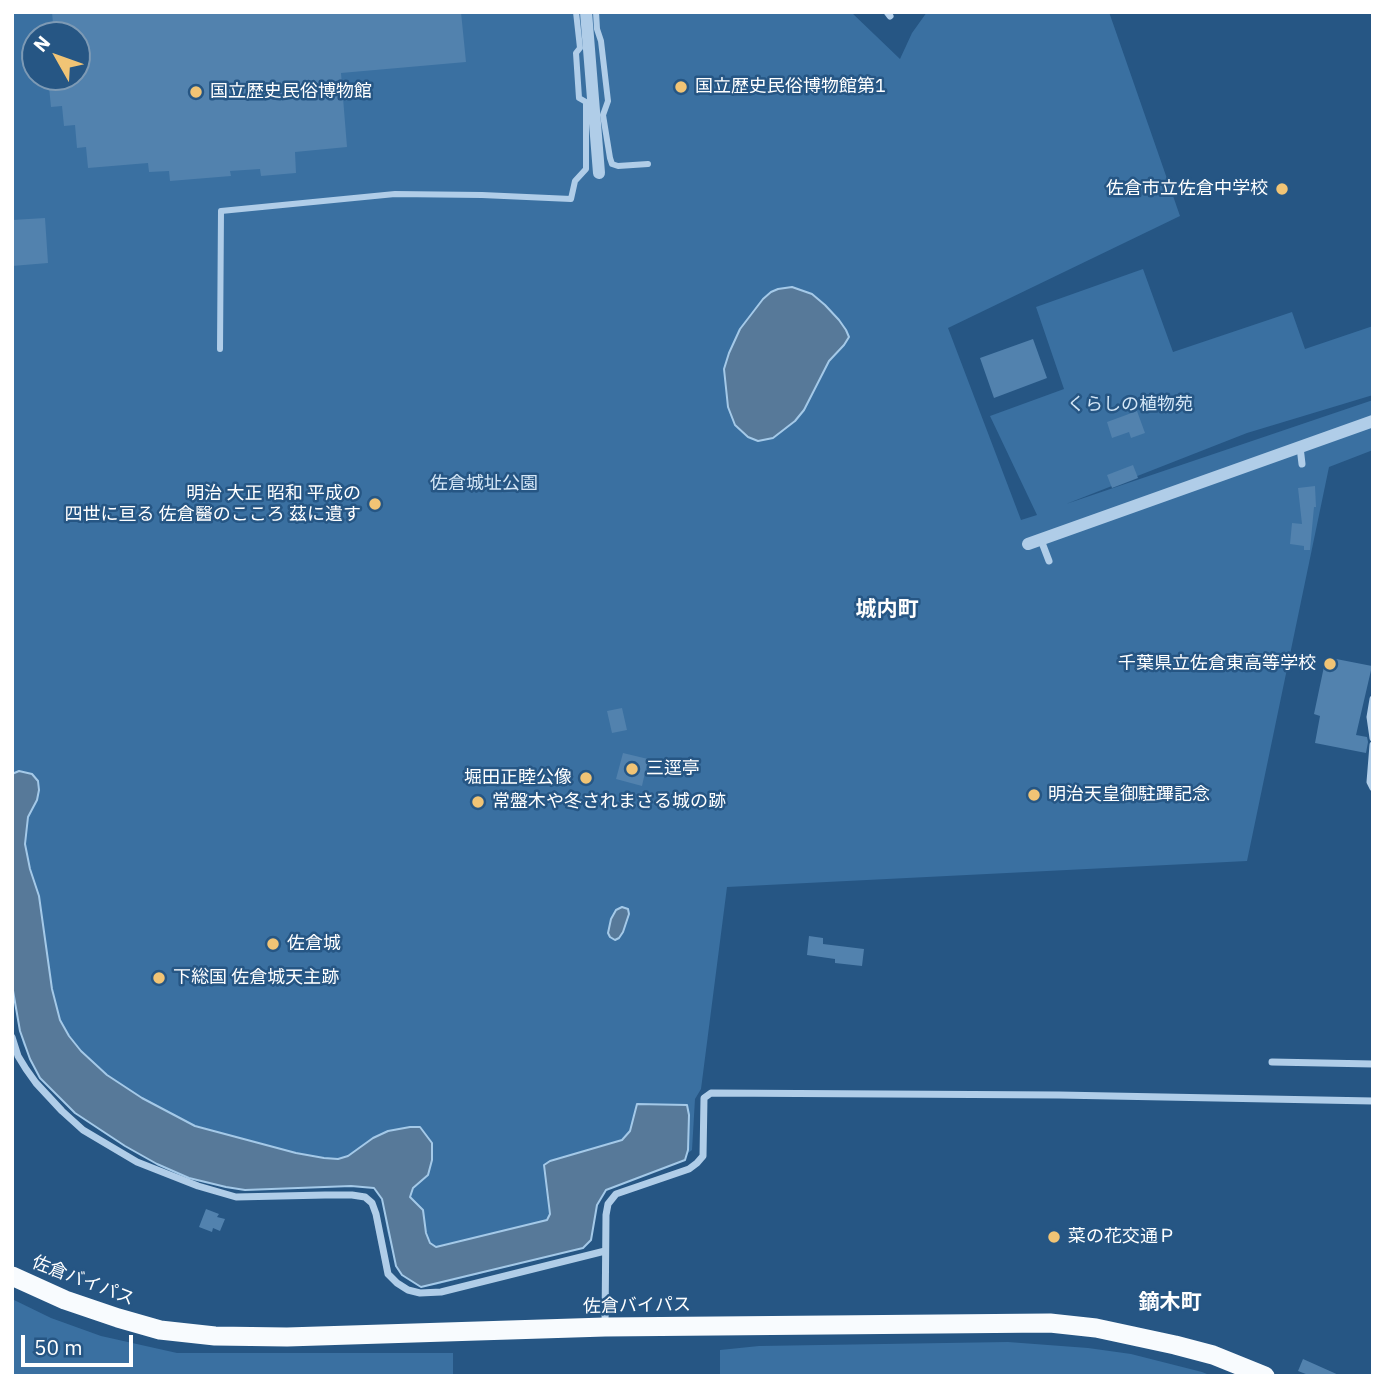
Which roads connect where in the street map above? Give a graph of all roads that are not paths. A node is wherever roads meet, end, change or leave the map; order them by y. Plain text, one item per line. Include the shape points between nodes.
1 (576, 12) edge
2 (586, 12) edge
3 (596, 12) edge
4 (648, 164) dead end
5 (599, 173) dead end
6 (220, 349) dead end
7 (1373, 421) edge
8 (1300, 446) junction
9 (1302, 464) dead end
10 (1041, 540) junction
11 (1028, 544) dead end
12 (1049, 561) dead end
13 (1373, 699) edge
14 (1373, 738) edge
15 (1373, 745) edge
16 (1373, 788) edge
17 (12, 1037) edge
18 (1272, 1062) dead end
19 (1373, 1065) edge
20 (1373, 1101) edge
21 (605, 1251) junction
22 (12, 1276) edge
23 (605, 1327) junction
24 (1265, 1376) edge

1 - 6 street via 579,98 586,102 586,169 575,181 571,199 396,194 221,211
2 - 5 street
3 - 4 street via 608,101 603,115 612,164
7 - 8 street
8 - 9 street
8 - 10 street
10 - 11 street
10 - 12 street
13 - 14 street
15 - 16 street
17 - 21 street via 26,1069 62,1111 83,1130 145,1166 236,1197 365,1197 376,1214 388,1273 408,1290 441,1292
18 - 19 street
20 - 21 street via 711,1093 704,1098 703,1156 689,1169 616,1194 608,1204
21 - 23 street
22 - 23 highway, 佐倉バイパス via 118,1318 215,1336
23 - 24 highway, 佐倉バイパス via 1051,1323 1175,1345

